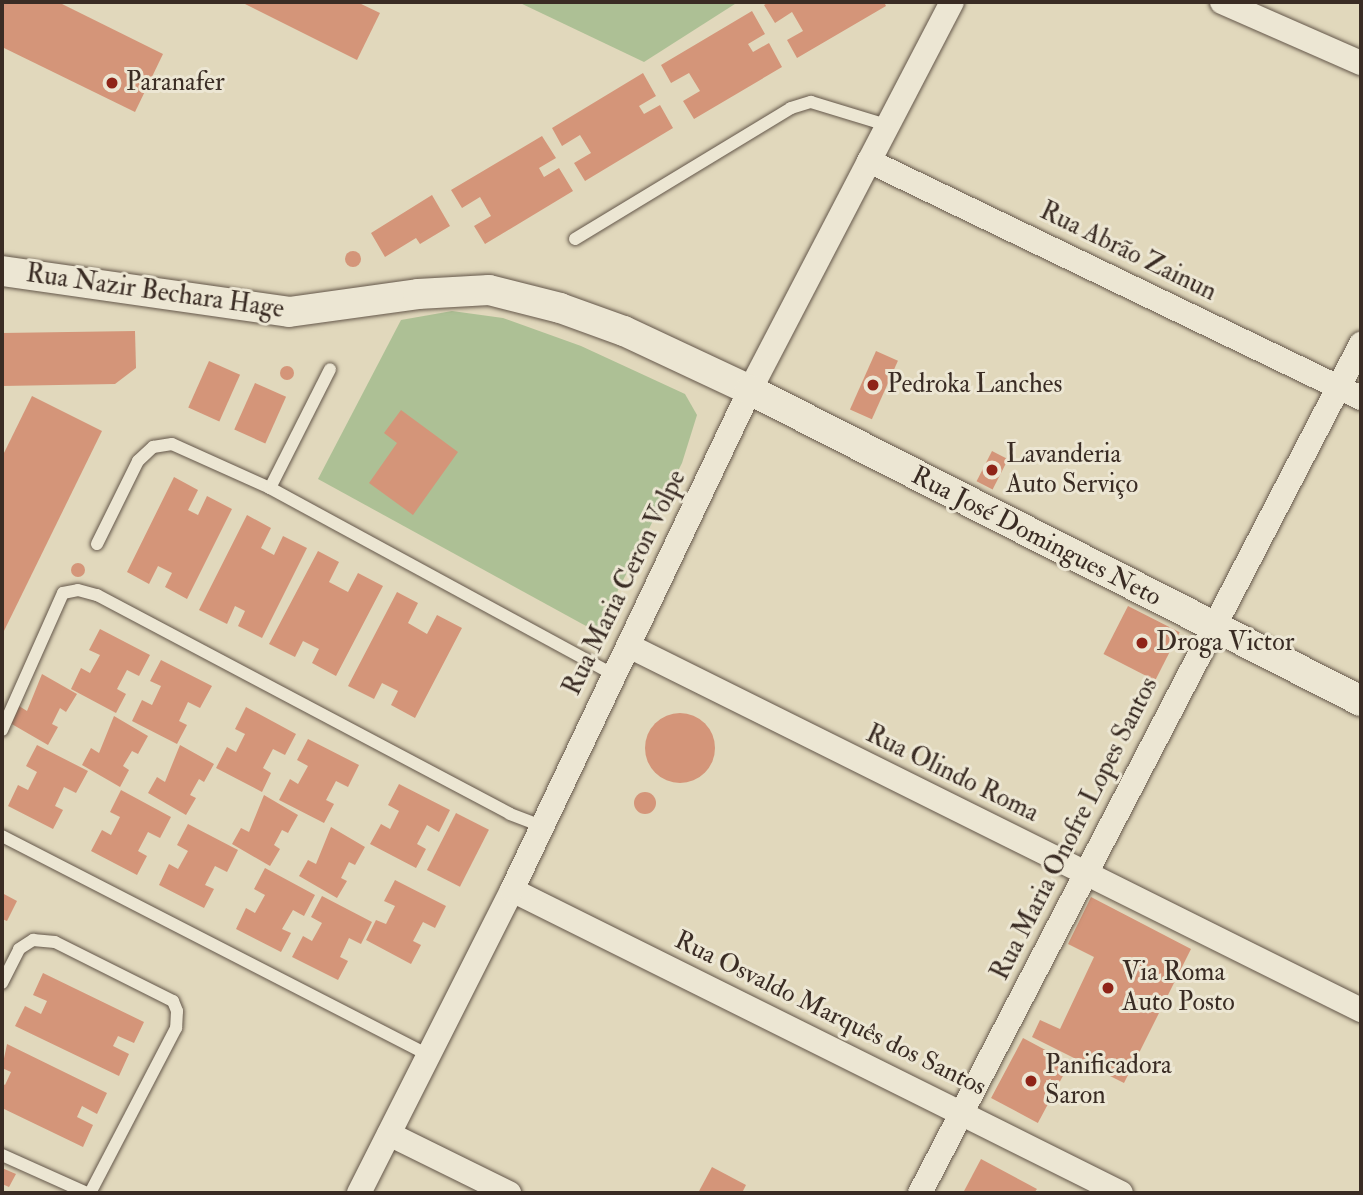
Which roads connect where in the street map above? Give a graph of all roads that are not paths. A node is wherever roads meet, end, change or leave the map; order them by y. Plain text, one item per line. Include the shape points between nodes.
1 (952, 2) edge
2 (1222, 2) edge
3 (1361, 63) edge
4 (886, 125) junction
5 (869, 161) junction
6 (575, 239) dead end
7 (2, 271) edge
8 (1361, 344) edge
9 (330, 369) dead end
10 (1339, 387) junction
11 (750, 390) junction
12 (1361, 398) edge
13 (270, 488) junction
14 (97, 544) dead end
15 (1213, 629) junction
16 (629, 646) junction
17 (614, 674) junction
18 (1361, 701) edge
19 (2, 730) edge
20 (541, 826) junction
21 (2, 836) edge
22 (1085, 873) junction
23 (512, 890) junction
24 (2, 983) edge
25 (1361, 1010) edge
26 (428, 1055) junction
27 (962, 1113) junction
28 (389, 1134) junction
29 (2, 1155) edge
30 (89, 1193) edge
31 (359, 1193) edge
32 (509, 1193) edge
33 (920, 1193) edge
34 (1121, 1193) edge

1 - 4 street, Rua Maria Ceron Volpe
2 - 3 street
4 - 5 street, Rua Maria Ceron Volpe
4 - 6 lane via 811,103 791,108
5 - 10 street, Rua Abrão Zainun
5 - 11 street, Rua Maria Ceron Volpe
7 - 11 street, Rua Nazir Bechara Hage via 289,312 418,294 489,290 561,308 624,331
8 - 10 street, Rua Maria Onofre Lopes Santos
9 - 13 lane
10 - 12 street, Rua Abrão Zainun
10 - 15 street, Rua Maria Onofre Lopes Santos
11 - 15 street, Rua José Domingues Neto
11 - 16 street, Rua Maria Ceron Volpe
13 - 14 lane via 172,444 153,447 138,461
13 - 17 lane
15 - 18 street, Rua José Domingues Neto
15 - 22 street, Rua Maria Onofre Lopes Santos
16 - 17 street, Rua Maria Ceron Volpe
16 - 22 street, Rua Olindo Roma
17 - 20 street, Rua Maria Ceron Volpe
19 - 20 lane via 63,593 78,590 97,595 510,814
20 - 23 street, Rua Maria Ceron Volpe
21 - 26 lane
22 - 25 street, Rua Olindo Roma
22 - 27 street, Rua Maria Onofre Lopes Santos
23 - 26 street, Rua Maria Ceron Volpe
23 - 27 street, Rua Osvaldo Marquês dos Santos
24 - 30 lane via 19,949 33,940 55,942 173,1002 177,1011 176,1028
26 - 28 street, Rua Maria Ceron Volpe
27 - 33 street, Rua Maria Onofre Lopes Santos
27 - 34 street, Rua Osvaldo Marquês dos Santos
28 - 31 street, Rua Maria Ceron Volpe
28 - 32 street
29 - 30 lane

